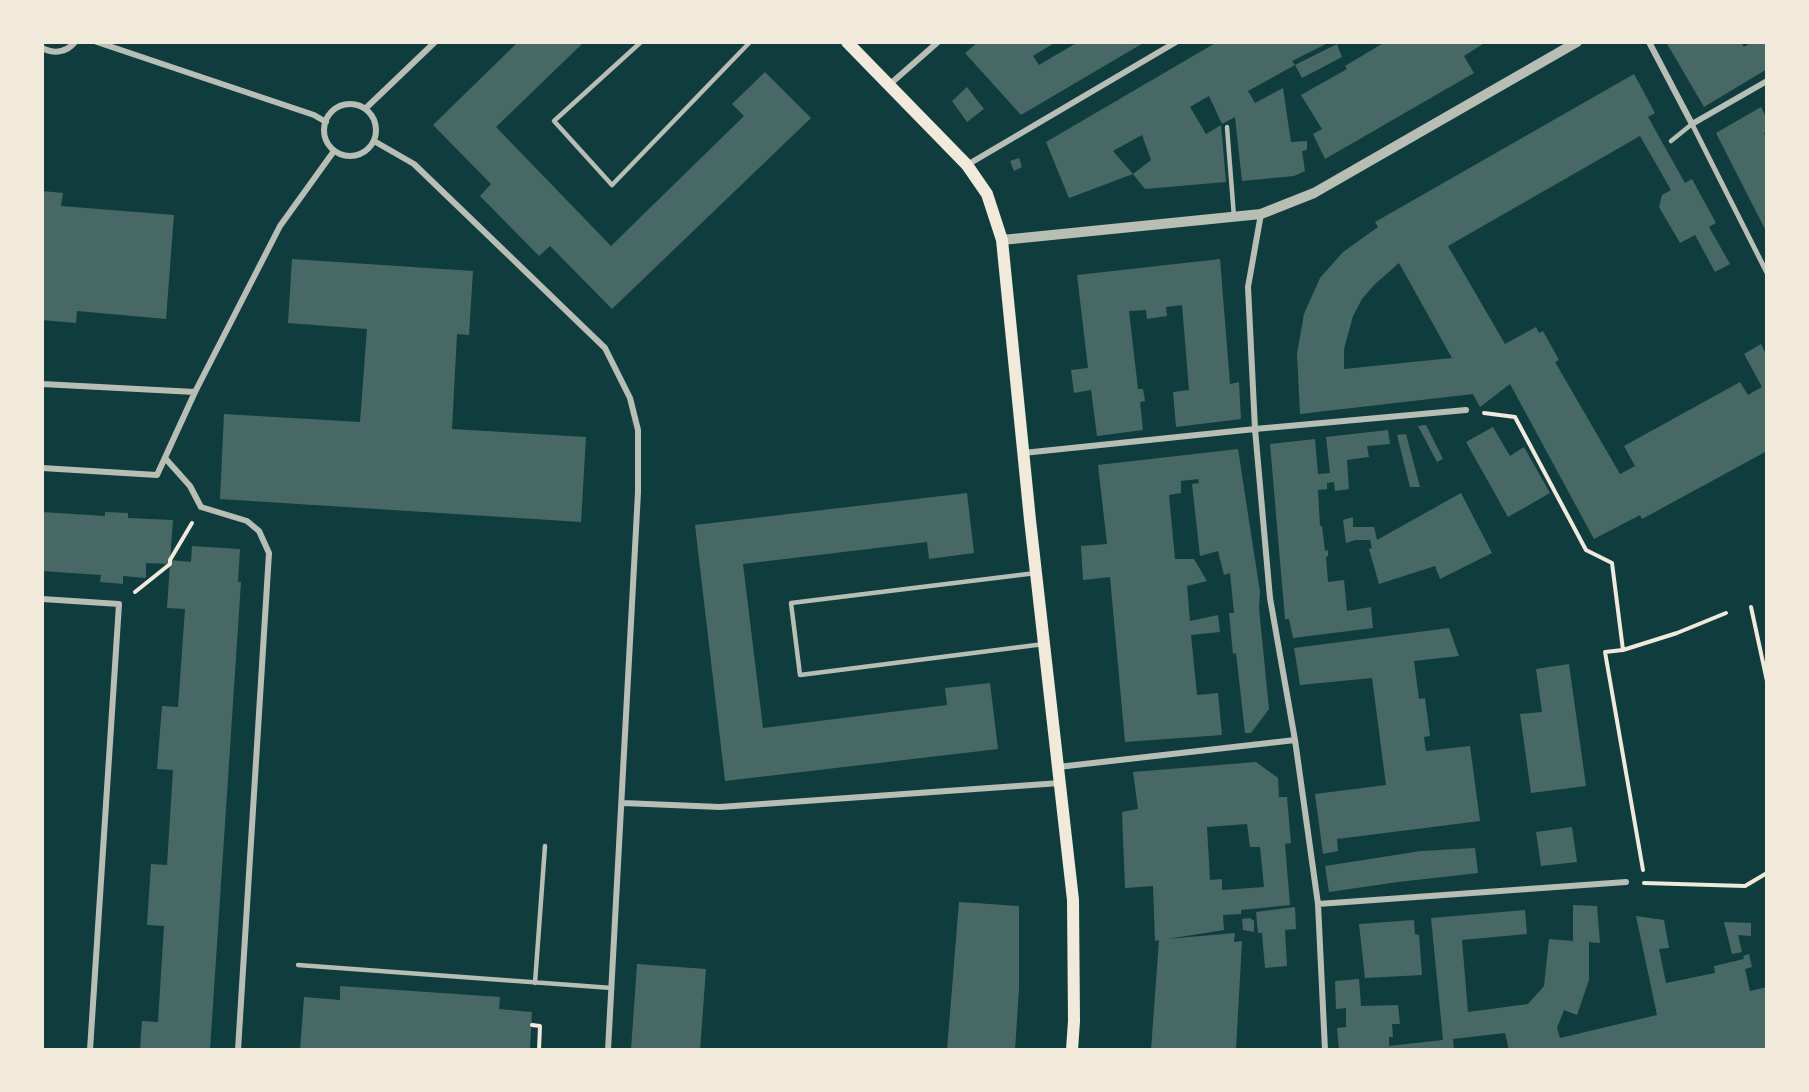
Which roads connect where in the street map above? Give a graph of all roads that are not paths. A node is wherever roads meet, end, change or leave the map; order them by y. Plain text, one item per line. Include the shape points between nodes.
1 (75, 42) edge
2 (98, 42) edge
3 (435, 42) edge
4 (642, 42) edge
5 (750, 42) edge
6 (847, 42) edge
7 (939, 42) edge
8 (1176, 42) edge
9 (1577, 42) edge
10 (1649, 42) edge
11 (42, 48) edge
12 (1767, 81) edge
13 (889, 84) junction
14 (365, 109) junction
15 (326, 122) junction
16 (1692, 124) junction
17 (1227, 127) dead end
18 (374, 141) junction
19 (1671, 141) dead end
20 (334, 152) junction
21 (967, 165) junction
22 (1261, 214) junction
23 (1234, 217) junction
24 (1002, 240) junction
25 (1767, 273) edge
26 (42, 384) edge
27 (195, 392) junction
28 (1466, 410) road end
29 (1255, 429) junction
30 (1023, 453) junction
31 (165, 458) junction
32 (42, 468) edge
33 (1036, 573) junction
34 (42, 599) edge
35 (1044, 644) junction
36 (1295, 740) junction
37 (1058, 767) junction
38 (1060, 783) junction
39 (623, 803) junction
40 (545, 846) dead end
41 (1626, 882) road end
42 (1318, 904) junction
43 (298, 965) dead end
44 (535, 983) junction
45 (612, 988) junction
46 (90, 1050) edge
47 (238, 1050) edge
48 (608, 1050) edge
49 (1072, 1050) edge
50 (1325, 1050) edge

1 - 11 street via 63,51
2 - 15 street
3 - 14 street
4 - 5 lane via 554,122 612,185
6 - 13 main road
7 - 13 street
8 - 21 street
9 - 22 street via 1314,193
10 - 16 street
12 - 16 street
13 - 21 main road
14 - 15 street via 340,107
14 - 18 street via 374,121
15 - 20 street via 326,138
16 - 19 lane
16 - 25 street
17 - 23 lane
18 - 20 street via 359,155
18 - 39 street via 414,164 605,348 630,398 638,430 638,492
20 - 27 street via 280,226
21 - 24 main road via 987,194
22 - 23 street
22 - 29 street via 1248,287
23 - 24 street
24 - 30 main road
26 - 27 street
27 - 31 street
28 - 29 street
29 - 30 street
29 - 36 street via 1270,598
30 - 33 main road
31 - 32 street via 157,475
31 - 47 street via 190,486 201,507 247,521 259,531 269,553
33 - 35 main road
33 - 35 lane via 791,603 800,675
34 - 46 street via 119,604
35 - 37 main road
36 - 37 street
36 - 42 street
37 - 38 main road
38 - 39 street via 720,807
38 - 49 main road via 1073,900
39 - 45 street
40 - 44 lane
41 - 42 street
42 - 50 street
43 - 44 lane
44 - 45 lane
45 - 48 street

